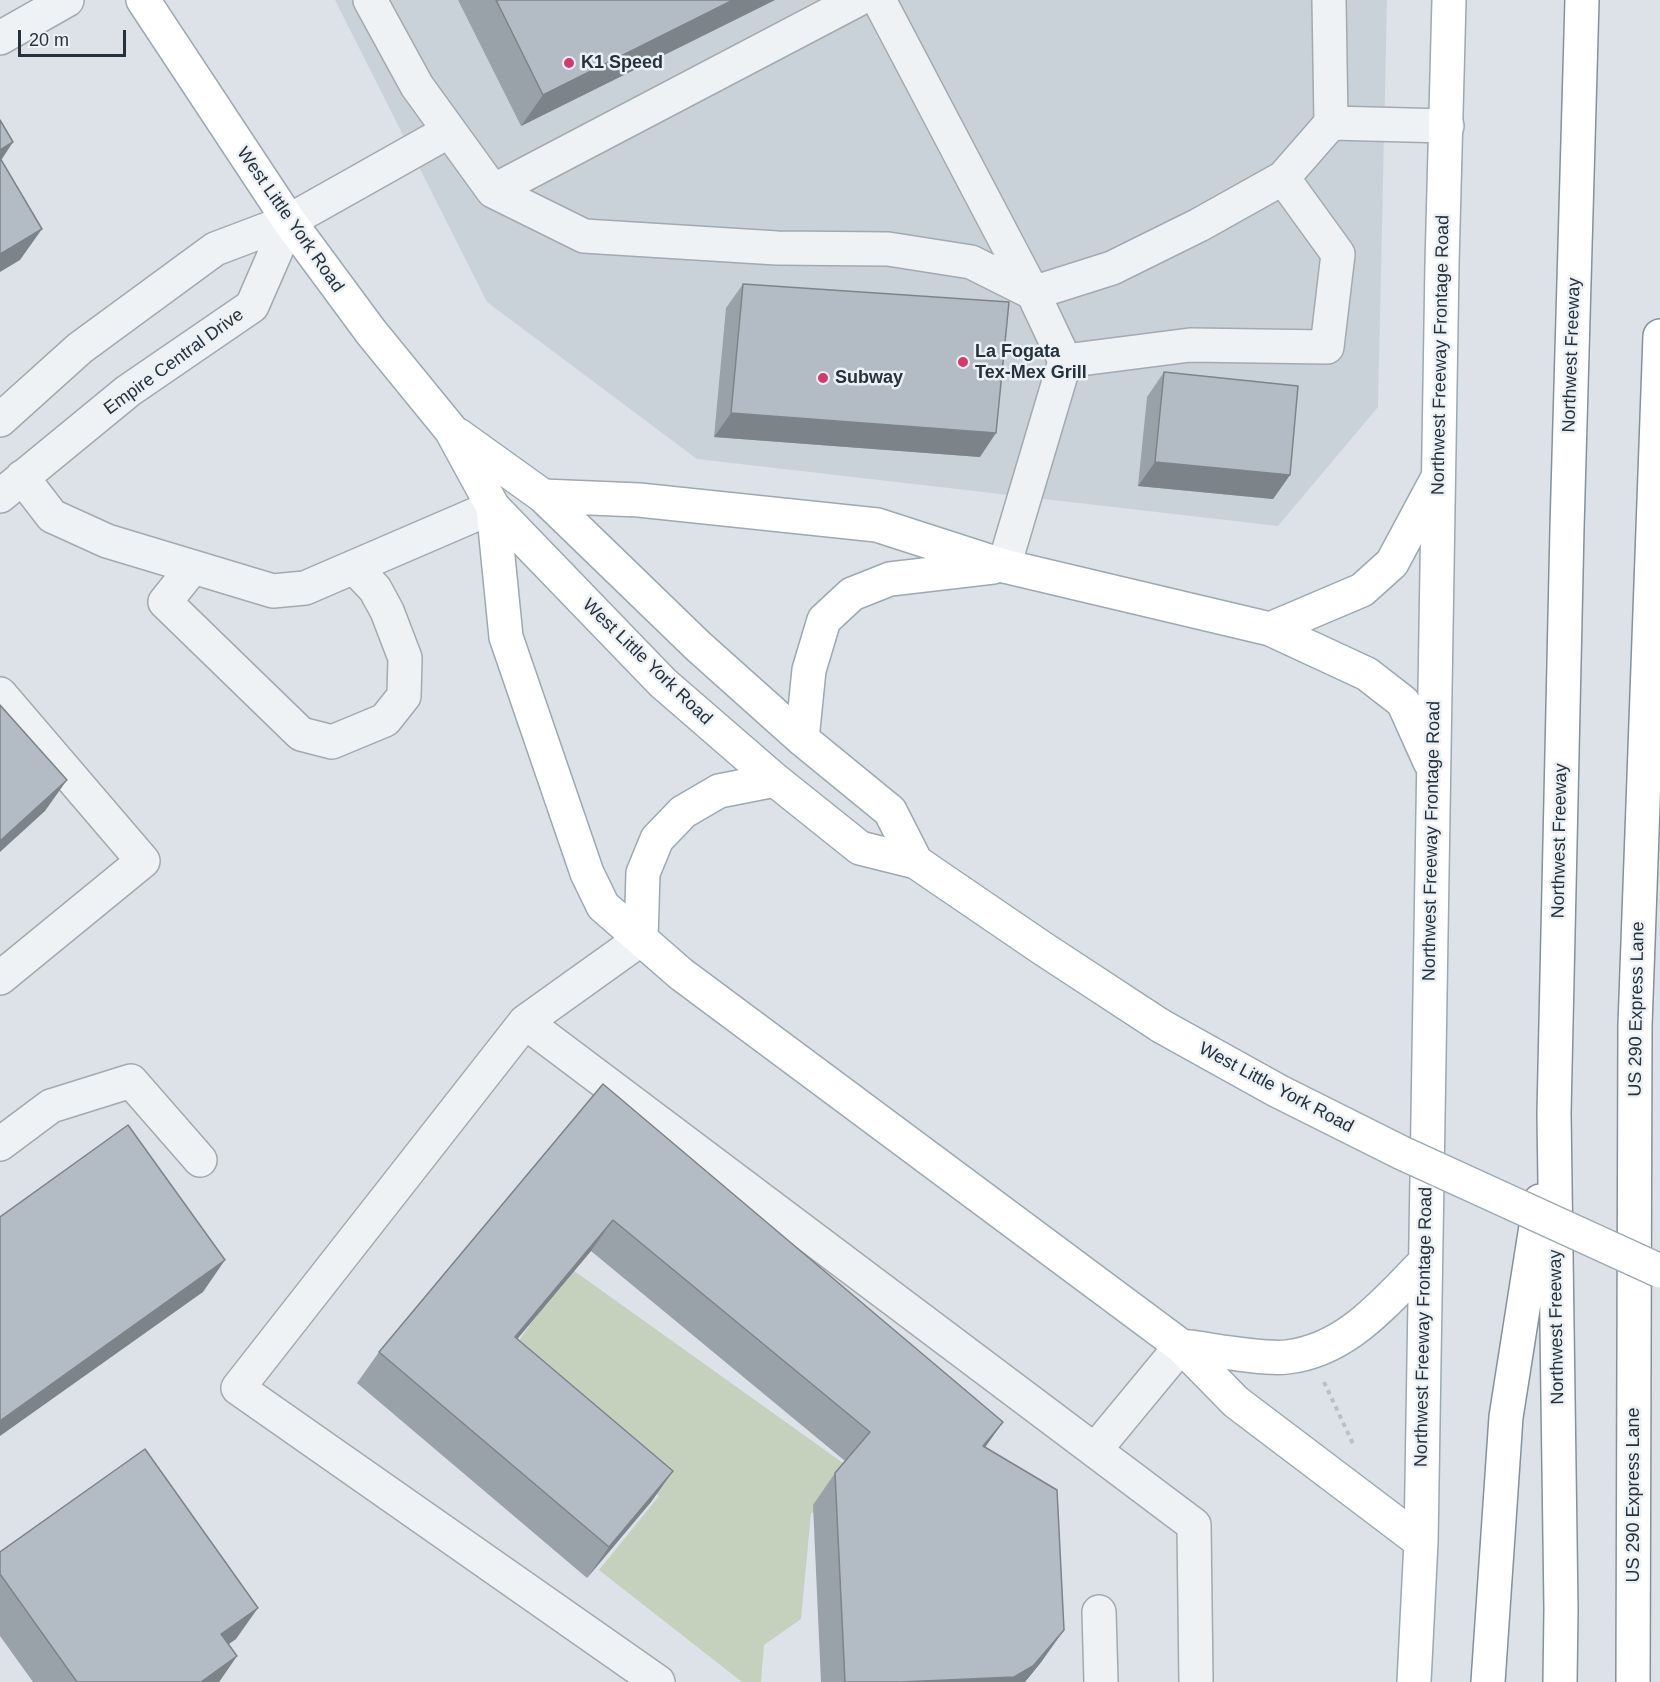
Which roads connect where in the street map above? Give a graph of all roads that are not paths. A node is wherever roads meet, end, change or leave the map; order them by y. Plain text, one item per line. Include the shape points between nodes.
1 (67, 0) edge
2 (143, 0) edge
3 (370, 0) edge
4 (857, 0) edge
5 (879, 0) edge
6 (1329, 0) edge
7 (1449, 0) edge
8 (1582, 0) edge
9 (0, 38) edge
10 (1331, 123) junction
11 (1447, 126) junction
12 (449, 131) junction
13 (1283, 178) junction
14 (493, 191) junction
15 (289, 221) junction
16 (1033, 293) junction
17 (1660, 336) edge
18 (1065, 361) junction
19 (0, 420) edge
20 (451, 430) junction
21 (1438, 477) junction
22 (11, 487) edge
23 (543, 496) junction
24 (493, 507) junction
25 (1004, 566) junction
26 (193, 567) junction
27 (355, 568) junction
28 (1270, 629) junction
29 (0, 694) edge
30 (802, 739) junction
31 (1434, 772) junction
32 (775, 780) junction
33 (916, 862) junction
34 (641, 939) junction
35 (0, 978) edge
36 (525, 1022) junction
37 (1554, 1113) junction
38 (0, 1144) edge
39 (200, 1160) dead end
40 (1425, 1263) junction
41 (1660, 1271) edge
42 (1181, 1346) junction
43 (1095, 1450) junction
44 (1421, 1542) junction
45 (1099, 1612) dead end
46 (658, 1682) edge
47 (1101, 1682) edge
48 (1196, 1682) edge
49 (1414, 1682) edge
50 (1488, 1682) edge
51 (1560, 1682) edge
52 (1633, 1682) edge

1 - 9 street
2 - 15 main road, West Little York Road
3 - 12 street via 417,86
4 - 14 street
5 - 16 street
6 - 10 street
7 - 11 main road, Northwest Freeway Frontage Road
8 - 37 main road, Northwest Freeway
10 - 11 street
10 - 13 street
11 - 21 main road, Northwest Freeway Frontage Road
12 - 14 street
12 - 15 street
13 - 16 street via 1112,268
13 - 18 street via 1338,254 1327,347 1190,345
14 - 16 street via 585,236 777,248 888,249 971,262
15 - 19 street via 215,249 80,348
15 - 20 main road, West Little York Road via 371,332
15 - 22 street, Empire Central Drive via 252,306 128,391
16 - 18 street
17 - 52 main road, US 290 Express Lane via 1635,1025
18 - 25 street
20 - 23 main road, West Little York Road
20 - 24 main road, West Little York Road
21 - 28 main road via 1392,563 1362,590
21 - 31 main road, Northwest Freeway Frontage Road
22 - 26 street via 52,516 107,541
23 - 25 main road via 639,500 877,525
23 - 30 main road, West Little York Road via 698,646
24 - 27 street
24 - 32 main road, West Little York Road via 663,683
24 - 34 main road via 506,638 587,873 603,906
25 - 28 main road
25 - 30 main road via 890,579 852,594 824,620 809,670
26 - 27 street via 273,591 305,588
26 - 27 street via 165,602 301,734 332,742 385,720 404,696 405,658 379,596
28 - 31 main road via 1367,674 1403,702
29 - 35 street via 143,861
30 - 33 main road, West Little York Road via 890,810
31 - 40 main road, Northwest Freeway Frontage Road
32 - 33 main road, West Little York Road via 860,848
32 - 34 main road via 719,792 683,812 657,839 643,873
33 - 41 main road, West Little York Road, bridge via 1161,1026 1278,1091 1402,1153
34 - 36 street
34 - 42 main road via 681,974
36 - 43 street
36 - 46 street via 238,1388
37 - 50 main road via 1506,1417
37 - 51 main road, Northwest Freeway
38 - 39 street via 51,1106 131,1082
40 - 42 main road via 1363,1324 1329,1346 1286,1357
40 - 44 main road, Northwest Freeway Frontage Road
42 - 43 street
42 - 44 main road via 1236,1402
43 - 48 street via 1194,1525
44 - 49 main road, Northwest Freeway Frontage Road
45 - 47 street

